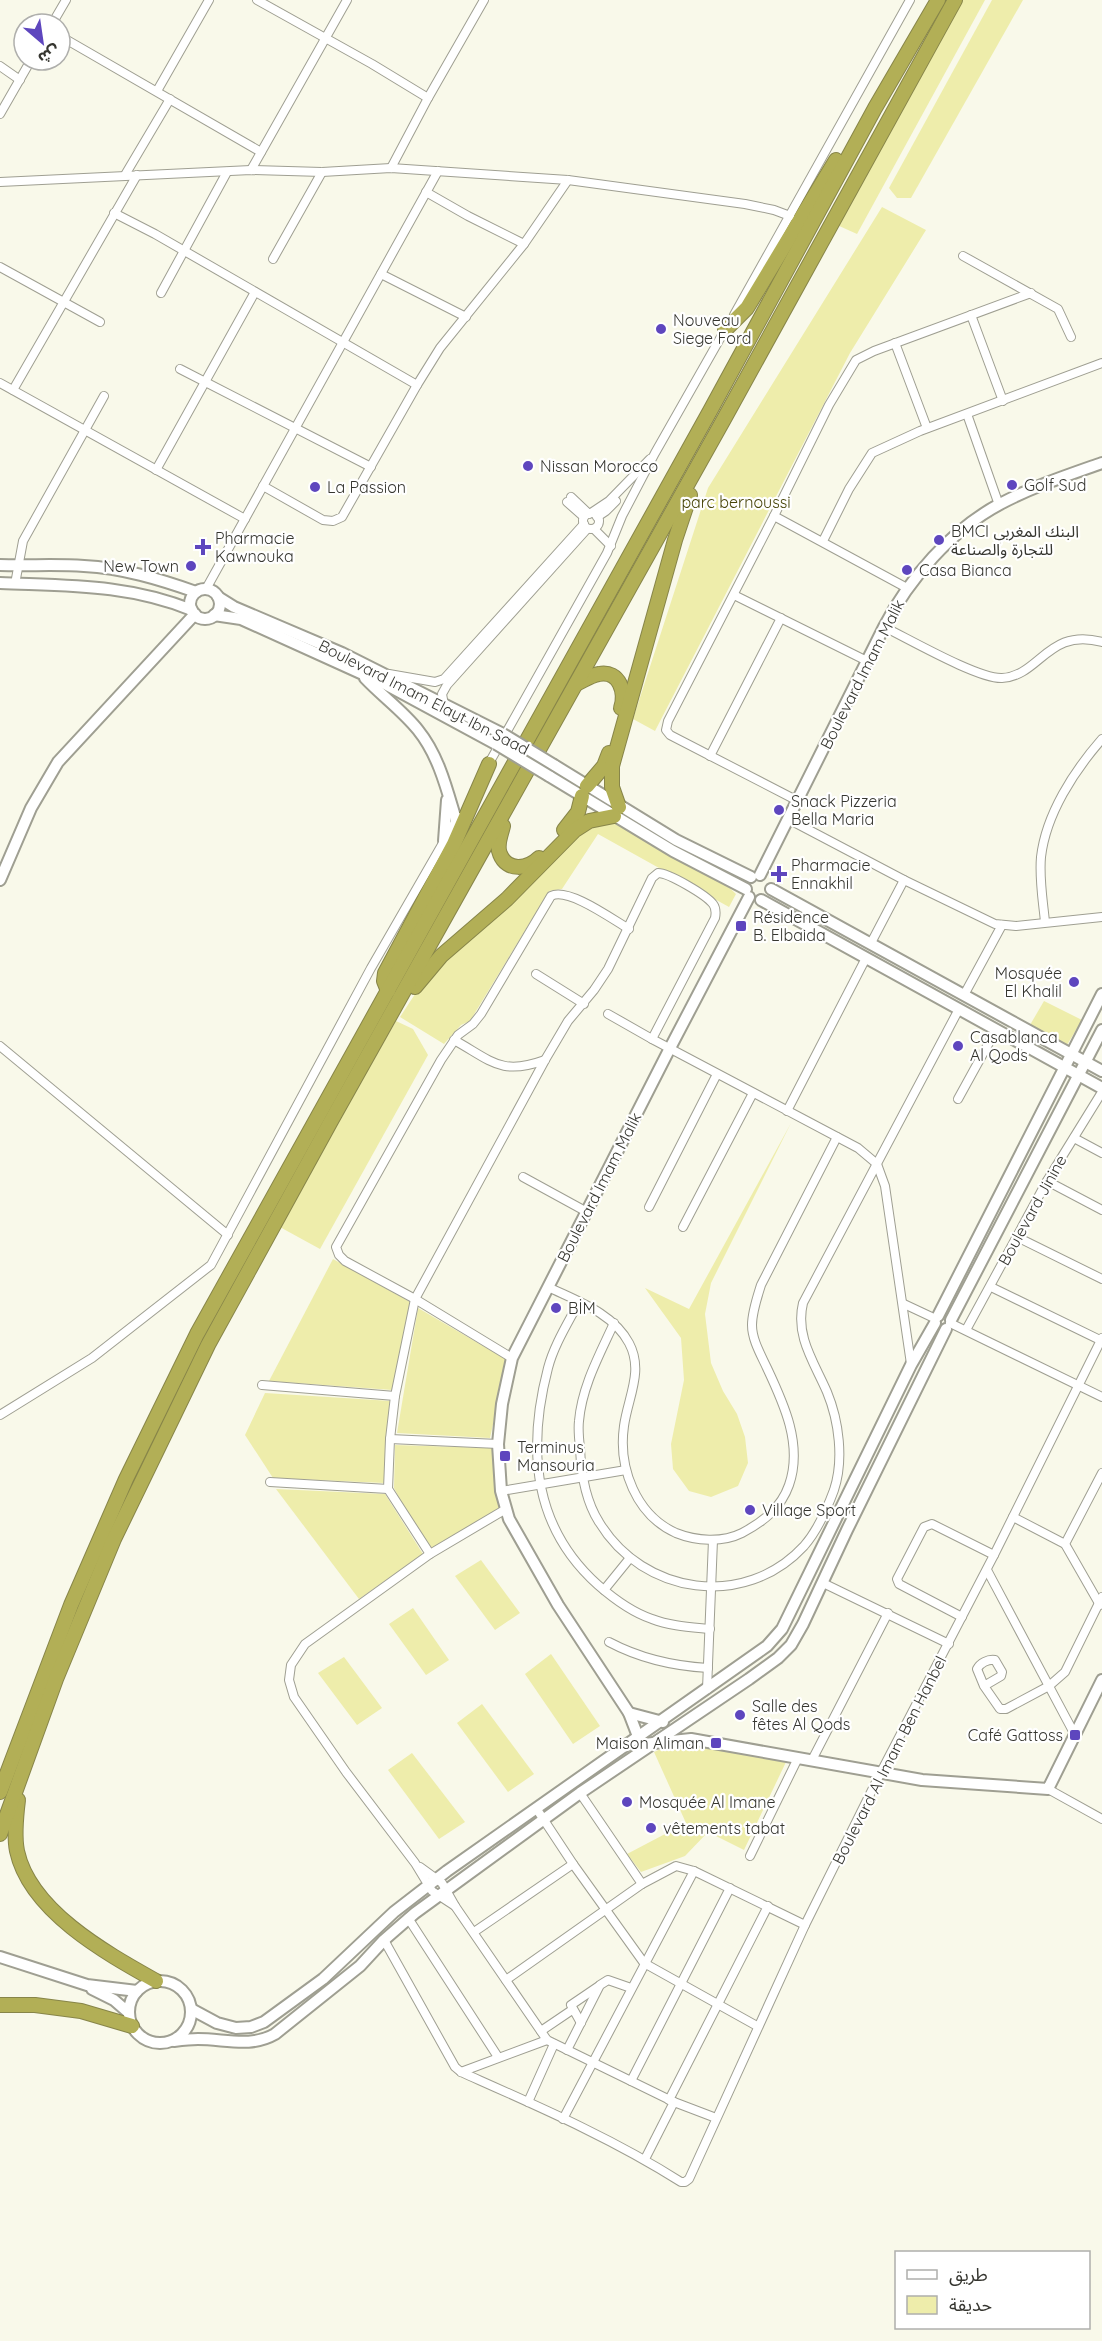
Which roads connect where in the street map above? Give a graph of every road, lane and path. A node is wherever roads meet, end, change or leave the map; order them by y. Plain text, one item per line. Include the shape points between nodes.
1 (209, 0) edge
2 (257, 0) edge
3 (347, 0) edge
4 (484, 0) edge
5 (910, 0) edge
6 (938, 0) edge
7 (955, 0) edge
8 (325, 38) junction
9 (72, 43) edge
10 (0, 66) edge
11 (24, 72) edge
12 (20, 80) junction
13 (157, 91) junction
14 (428, 98) junction
15 (170, 99) junction
16 (875, 108) junction
17 (0, 114) edge
18 (261, 152) junction
19 (391, 168) junction
20 (251, 170) junction
21 (438, 171) junction
22 (227, 172) junction
23 (322, 172) junction
24 (125, 175) junction
25 (137, 175) junction
26 (568, 180) junction
27 (0, 182) edge
28 (426, 192) junction
29 (114, 213) junction
30 (790, 216) junction
31 (524, 243) junction
32 (185, 251) junction
33 (963, 256) dead end
34 (273, 259) dead end
35 (0, 267) edge
36 (381, 274) junction
37 (255, 292) junction
38 (161, 293) dead end
39 (1031, 293) junction
40 (64, 304) junction
41 (970, 315) junction
42 (466, 317) junction
43 (100, 322) dead end
44 (725, 330) junction
45 (1071, 338) dead end
46 (896, 343) junction
47 (342, 344) junction
48 (1102, 363) edge
49 (180, 369) dead end
50 (205, 382) junction
51 (0, 383) edge
52 (417, 385) junction
53 (13, 390) junction
54 (104, 396) dead end
55 (1003, 401) junction
56 (967, 414) junction
57 (724, 419) junction
58 (296, 428) junction
59 (927, 428) junction
60 (84, 431) junction
61 (655, 453) junction
62 (1102, 462) edge
63 (370, 467) junction
64 (156, 470) junction
65 (263, 486) junction
66 (569, 499) dead end
67 (999, 505) junction
68 (774, 516) junction
69 (245, 519) junction
70 (590, 520) junction
71 (823, 541) junction
72 (611, 546) junction
73 (0, 565) edge
74 (18, 565) junction
75 (0, 583) edge
76 (15, 584) junction
77 (907, 588) junction
78 (201, 590) junction
79 (734, 595) junction
80 (218, 597) junction
81 (194, 612) junction
82 (214, 615) junction
83 (781, 618) junction
84 (884, 627) junction
85 (1102, 642) edge
86 (867, 661) junction
87 (361, 674) junction
88 (384, 674) junction
89 (576, 684) junction
90 (444, 705) junction
91 (1102, 739) edge
92 (710, 756) junction
93 (489, 764) junction
94 (584, 791) junction
95 (448, 794) junction
96 (511, 800) junction
97 (796, 800) junction
98 (617, 811) junction
99 (788, 819) junction
100 (456, 820) junction
101 (444, 841) junction
102 (755, 876) junction
103 (0, 880) edge
104 (904, 880) junction
105 (771, 889) junction
106 (748, 893) junction
107 (761, 900) junction
108 (1102, 917) edge
109 (1045, 922) junction
110 (1002, 925) junction
111 (629, 929) junction
112 (871, 943) junction
113 (866, 958) junction
114 (536, 974) dead end
115 (387, 991) junction
116 (1102, 993) edge
117 (964, 995) junction
118 (584, 1004) junction
119 (959, 1009) junction
120 (608, 1014) dead end
121 (388, 1021) junction
122 (996, 1030) junction
123 (1102, 1030) edge
124 (652, 1039) junction
125 (454, 1040) junction
126 (0, 1047) edge
127 (669, 1050) junction
128 (1071, 1054) junction
129 (545, 1060) junction
130 (1086, 1061) junction
131 (1064, 1067) junction
132 (1102, 1071) edge
133 (717, 1074) junction
134 (1078, 1076) junction
135 (1102, 1090) edge
136 (753, 1094) junction
137 (958, 1099) dead end
138 (787, 1111) junction
139 (837, 1137) junction
140 (1074, 1138) junction
141 (1102, 1153) edge
142 (877, 1164) junction
143 (523, 1177) dead end
144 (1047, 1181) junction
145 (649, 1207) dead end
146 (1102, 1210) edge
147 (586, 1212) junction
148 (683, 1227) dead end
149 (228, 1235) junction
150 (1017, 1237) junction
151 (1102, 1279) edge
152 (548, 1287) junction
153 (991, 1287) junction
154 (415, 1299) junction
155 (579, 1302) junction
156 (904, 1304) junction
157 (936, 1319) junction
158 (614, 1323) junction
159 (949, 1324) junction
160 (966, 1330) junction
161 (1102, 1340) edge
162 (512, 1358) junction
163 (911, 1365) junction
164 (262, 1385) dead end
165 (1078, 1385) junction
166 (395, 1396) junction
167 (1102, 1397) edge
168 (0, 1415) edge
169 (390, 1439) junction
170 (498, 1444) junction
171 (626, 1470) junction
172 (1102, 1473) edge
173 (583, 1477) junction
174 (270, 1482) dead end
175 (540, 1484) junction
176 (388, 1489) junction
177 (501, 1491) junction
178 (506, 1509) junction
179 (1013, 1516) junction
180 (713, 1540) junction
181 (1065, 1544) junction
182 (430, 1554) junction
183 (994, 1555) junction
184 (630, 1558) junction
185 (987, 1570) junction
186 (822, 1582) junction
187 (711, 1588) junction
188 (604, 1590) junction
189 (1101, 1603) edge
190 (888, 1613) junction
191 (962, 1617) junction
192 (710, 1629) junction
193 (609, 1642) dead end
194 (949, 1644) junction
195 (708, 1668) junction
196 (1102, 1680) edge
197 (984, 1686) dead end
198 (1049, 1686) junction
199 (707, 1689) junction
200 (629, 1713) junction
201 (661, 1722) junction
202 (677, 1729) junction
203 (1075, 1735) junction
204 (638, 1736) junction
205 (691, 1739) junction
206 (654, 1744) junction
207 (798, 1758) junction
208 (812, 1760) junction
209 (21, 1774) junction
210 (880, 1774) junction
211 (1048, 1789) junction
212 (0, 1792) edge
213 (580, 1793) junction
214 (1102, 1807) edge
215 (536, 1808) junction
216 (1099, 1818) edge
217 (544, 1820) junction
218 (0, 1834) edge
219 (750, 1856) dead end
220 (573, 1864) junction
221 (694, 1870) junction
222 (433, 1883) junction
223 (642, 1884) junction
224 (730, 1888) junction
225 (442, 1893) junction
226 (768, 1906) junction
227 (604, 1909) junction
228 (408, 1918) junction
229 (805, 1924) junction
230 (474, 1932) junction
231 (384, 1940) junction
232 (0, 1957) edge
233 (644, 1963) junction
234 (506, 1980) junction
235 (156, 1982) junction
236 (681, 1984) junction
237 (87, 1985) junction
238 (600, 1985) junction
239 (631, 1988) junction
240 (137, 1991) junction
241 (717, 2003) junction
242 (0, 2005) edge
243 (191, 2009) junction
244 (572, 2010) junction
245 (130, 2019) junction
246 (581, 2023) junction
247 (758, 2026) junction
248 (541, 2031) junction
249 (174, 2041) junction
250 (550, 2042) junction
251 (567, 2050) junction
252 (498, 2057) junction
253 (592, 2060) junction
254 (461, 2072) junction
255 (631, 2081) junction
256 (672, 2101) junction
257 (528, 2102) junction
258 (716, 2118) junction
259 (563, 2119) junction
260 (645, 2159) junction

1 - 13 street
2 - 8 street
3 - 8 street
4 - 14 street
5 - 30 street
6 - 16 highway
7 - 57 highway
8 - 14 street
8 - 18 street
9 - 13 street
10 - 12 street
11 - 12 street
12 - 17 street
13 - 15 street
14 - 19 street
15 - 18 street
15 - 24 street
16 - 44 highway via 835,163 747,308
16 - 115 highway
18 - 20 street
19 - 21 street
19 - 23 street
20 - 22 street
20 - 23 street
21 - 26 street
21 - 28 street
22 - 25 street
22 - 32 street
23 - 34 street
24 - 25 street
24 - 27 street
25 - 29 street
26 - 30 street via 757,206
26 - 31 street
28 - 31 street
28 - 36 street
29 - 32 street
29 - 40 street
30 - 44 street
31 - 42 street
32 - 37 street
32 - 38 street
33 - 39 street
35 - 40 street
36 - 42 street
36 - 47 street
37 - 47 street
37 - 50 street
39 - 41 street
39 - 45 street via 1058,309
40 - 43 street
40 - 53 street
41 - 46 street
41 - 55 street
42 - 52 street
44 - 61 street
46 - 59 street
46 - 68 street via 862,356 852,366
47 - 52 street
47 - 58 street
48 - 55 street
49 - 50 street
50 - 58 street
50 - 64 street
51 - 53 street
52 - 63 street
53 - 60 street
54 - 60 street
55 - 56 street
56 - 59 street
56 - 67 street
57 - 89 highway
57 - 98 highway via 683,512 612,766
58 - 63 street
58 - 65 street
59 - 71 street via 872,453
60 - 64 street
60 - 74 street via 26,534
61 - 70 street via 608,510
61 - 72 street
62 - 67 street, Boulevard Imam Malik
63 - 65 street via 342,517 333,521 323,520
64 - 69 street
65 - 69 street
66 - 70 street
67 - 77 street, Boulevard Imam Malik via 947,544
68 - 71 street
68 - 79 street
69 - 78 street
70 - 72 street
70 - 88 street via 444,679 435,682
70 - 90 street via 447,685 442,694
71 - 77 street
72 - 93 street
73 - 74 street
74 - 76 street
74 - 78 street via 120,570
75 - 76 street
76 - 81 street via 127,590
77 - 84 street, Boulevard Imam Malik
78 - 80 street
78 - 81 street via 191,600
79 - 83 street
79 - 92 street via 666,726 670,735
80 - 82 street via 220,607
80 - 88 street, Boulevard Imam Elayt Ibn Saad
81 - 82 street via 205,618
81 - 103 street via 58,762 30,808
82 - 87 street, Boulevard Imam Elayt Ibn Saad via 241,619
83 - 86 street
83 - 92 street
84 - 85 street via 980,674 1000,678 1020,673 1065,642
84 - 86 street, Boulevard Imam Malik
86 - 97 street, Boulevard Imam Malik
87 - 94 street, Boulevard Imam Elayt Ibn Saad, bridge
87 - 95 street via 418,729 439,766
88 - 90 street, Boulevard Imam Elayt Ibn Saad
89 - 94 highway via 607,674 621,684 624,693 607,759
89 - 96 highway
90 - 94 street, Boulevard Imam Elayt Ibn Saad, bridge via 554,765
91 - 109 street via 1066,788 1050,825 1041,857
92 - 97 street
93 - 100 street
93 - 115 highway via 454,844 385,974
94 - 96 highway via 575,819 527,867 506,862 500,853 498,843
94 - 98 street, Boulevard Imam Elayt Ibn Saad
95 - 100 street
95 - 101 street
96 - 121 highway
97 - 99 street, Boulevard Imam Malik
98 - 102 street, Boulevard Imam Elayt Ibn Saad
98 - 106 street, Boulevard Imam Elayt Ibn Saad
98 - 121 highway via 574,830 507,899 441,956
99 - 102 street, Boulevard Imam Malik
99 - 104 street
100 - 101 street
101 - 149 street
102 - 105 street via 768,880
102 - 106 street
104 - 110 street via 986,921
104 - 112 street
105 - 107 street
105 - 112 street
106 - 107 street
106 - 127 street, Boulevard Imam Malik
107 - 113 street
108 - 109 street
109 - 110 street
110 - 117 street
111 - 118 street
111 - 124 street via 652,878 660,873 706,898 716,910 716,918
111 - 125 street via 572,896 550,896 481,1014
112 - 117 street
113 - 119 street
113 - 138 street
114 - 118 street
115 - 212 highway via 197,1334 131,1469 71,1605
116 - 128 street
117 - 128 street
118 - 129 street
119 - 122 street
119 - 142 street
120 - 124 street
121 - 209 highway via 193,1377 114,1539
122 - 131 street
122 - 137 street
123 - 130 street
124 - 127 street
125 - 129 street via 502,1067 525,1067
125 - 154 street via 336,1247 345,1261
126 - 149 street
127 - 133 street
127 - 147 street, Boulevard Imam Malik
128 - 130 street
128 - 131 street
129 - 154 street
130 - 132 street
130 - 134 street
131 - 134 street
131 - 157 street
133 - 136 street
133 - 145 street
134 - 135 street
134 - 159 street
135 - 140 street, Boulevard Jinine
136 - 138 street
136 - 148 street
138 - 139 street
139 - 142 street
139 - 180 street via 761,1285 754,1307 754,1339 784,1404 793,1440 794,1463 789,1485 769,1516 737,1535
140 - 141 street
140 - 144 street, Boulevard Jinine
142 - 156 street via 885,1186
142 - 187 street via 812,1283 800,1316 803,1341 832,1408 839,1445 836,1479 826,1510 814,1534 788,1560 755,1578
143 - 147 street
144 - 146 street
144 - 150 street, Boulevard Jinine
147 - 152 street, Boulevard Imam Malik
149 - 168 street via 211,1265 102,1351
150 - 151 street
150 - 153 street, Boulevard Jinine
152 - 155 street
152 - 162 street, Boulevard Imam Malik
153 - 160 street, Boulevard Jinine
153 - 161 street
154 - 162 street
154 - 166 street
155 - 158 street
155 - 175 street via 549,1365 544,1387 537,1443
156 - 157 street
156 - 163 street
157 - 159 street via 941,1329
157 - 163 street
158 - 171 street via 632,1348 637,1370 624,1428
158 - 173 street via 594,1366 578,1422
159 - 160 street
159 - 186 street
160 - 165 street
161 - 165 street, Boulevard Al Imam Ben Hanbel
162 - 170 street, Boulevard Imam Malik
163 - 199 street via 782,1629 767,1646
164 - 166 street
165 - 167 street
165 - 179 street, Boulevard Al Imam Ben Hanbel
166 - 169 street
169 - 170 street
169 - 176 street
170 - 177 street, Boulevard Imam Malik
171 - 173 street
171 - 180 street via 642,1507 662,1526 698,1540
172 - 181 street
173 - 175 street
173 - 184 street via 598,1520
174 - 176 street
175 - 177 street
175 - 188 street via 546,1510 563,1546
176 - 182 street
177 - 178 street, Boulevard Imam Malik
178 - 182 street
178 - 200 street, Boulevard Imam Malik via 558,1605
179 - 181 street
179 - 183 street, Boulevard Al Imam Ben Hanbel
180 - 187 street
181 - 189 street
182 - 222 street via 304,1644 291,1665 289,1680 294,1697 346,1772
183 - 185 street, Boulevard Al Imam Ben Hanbel
183 - 191 street via 928,1524 897,1579 899,1584
184 - 187 street via 672,1580
184 - 188 street
185 - 191 street, Boulevard Al Imam Ben Hanbel
185 - 198 street
186 - 190 street
186 - 202 street via 791,1645
187 - 192 street
188 - 192 street via 652,1619
189 - 198 street via 1065,1672
190 - 194 street
190 - 208 street
191 - 194 street, Boulevard Al Imam Ben Hanbel
192 - 195 street
193 - 195 street via 651,1660
194 - 210 street, Boulevard Al Imam Ben Hanbel
195 - 199 street
196 - 203 street
197 - 198 street via 995,1705 1006,1709
198 - 203 street
199 - 201 street
200 - 201 street
200 - 204 street, Boulevard Imam Malik
201 - 202 street
201 - 204 street
202 - 205 street
202 - 206 street
203 - 211 street
204 - 206 street via 642,1743
204 - 215 street
205 - 206 street
205 - 207 street
206 - 213 street
207 - 208 street
207 - 219 street
208 - 210 street
209 - 218 highway
209 - 235 highway via 16,1850 28,1880 48,1908
210 - 211 street
210 - 229 street, Boulevard Al Imam Ben Hanbel
211 - 216 street
213 - 217 street
213 - 223 street
214 - 216 street
215 - 217 street
215 - 222 street
217 - 220 street
217 - 225 street
220 - 227 street
220 - 230 street
221 - 223 street via 676,1866
221 - 224 street
221 - 233 street
222 - 225 street
222 - 225 street
222 - 243 street via 394,1912 323,1979 264,2022 236,2028
223 - 227 street
224 - 226 street
224 - 236 street
225 - 228 street
225 - 230 street
226 - 229 street
226 - 241 street
227 - 233 street
227 - 234 street
228 - 231 street
228 - 252 street
229 - 247 street, Boulevard Al Imam Ben Hanbel
230 - 234 street
231 - 249 street via 360,1966 270,2037 246,2043
231 - 254 street
232 - 237 street
233 - 236 street
233 - 239 street
234 - 248 street
235 - 240 street
235 - 243 street via 175,1985 189,1999
236 - 241 street
236 - 255 street
237 - 240 street
237 - 245 street via 114,2000
238 - 239 street via 608,1980
238 - 244 street via 572,2002
238 - 246 street
239 - 253 street
240 - 245 street via 131,2001
241 - 247 street
241 - 256 street
242 - 245 highway via 35,2005
243 - 249 street via 188,2027
244 - 246 street
244 - 248 street
245 - 249 street via 145,2040
246 - 251 street
247 - 258 street, Boulevard Al Imam Ben Hanbel
248 - 250 street
250 - 251 street
250 - 252 street
250 - 257 street
251 - 253 street
252 - 254 street
253 - 255 street
253 - 259 street
254 - 257 street
255 - 256 street
256 - 258 street
256 - 260 street
257 - 259 street
258 - 260 street, Boulevard Al Imam Ben Hanbel via 689,2179 681,2182
259 - 260 street

